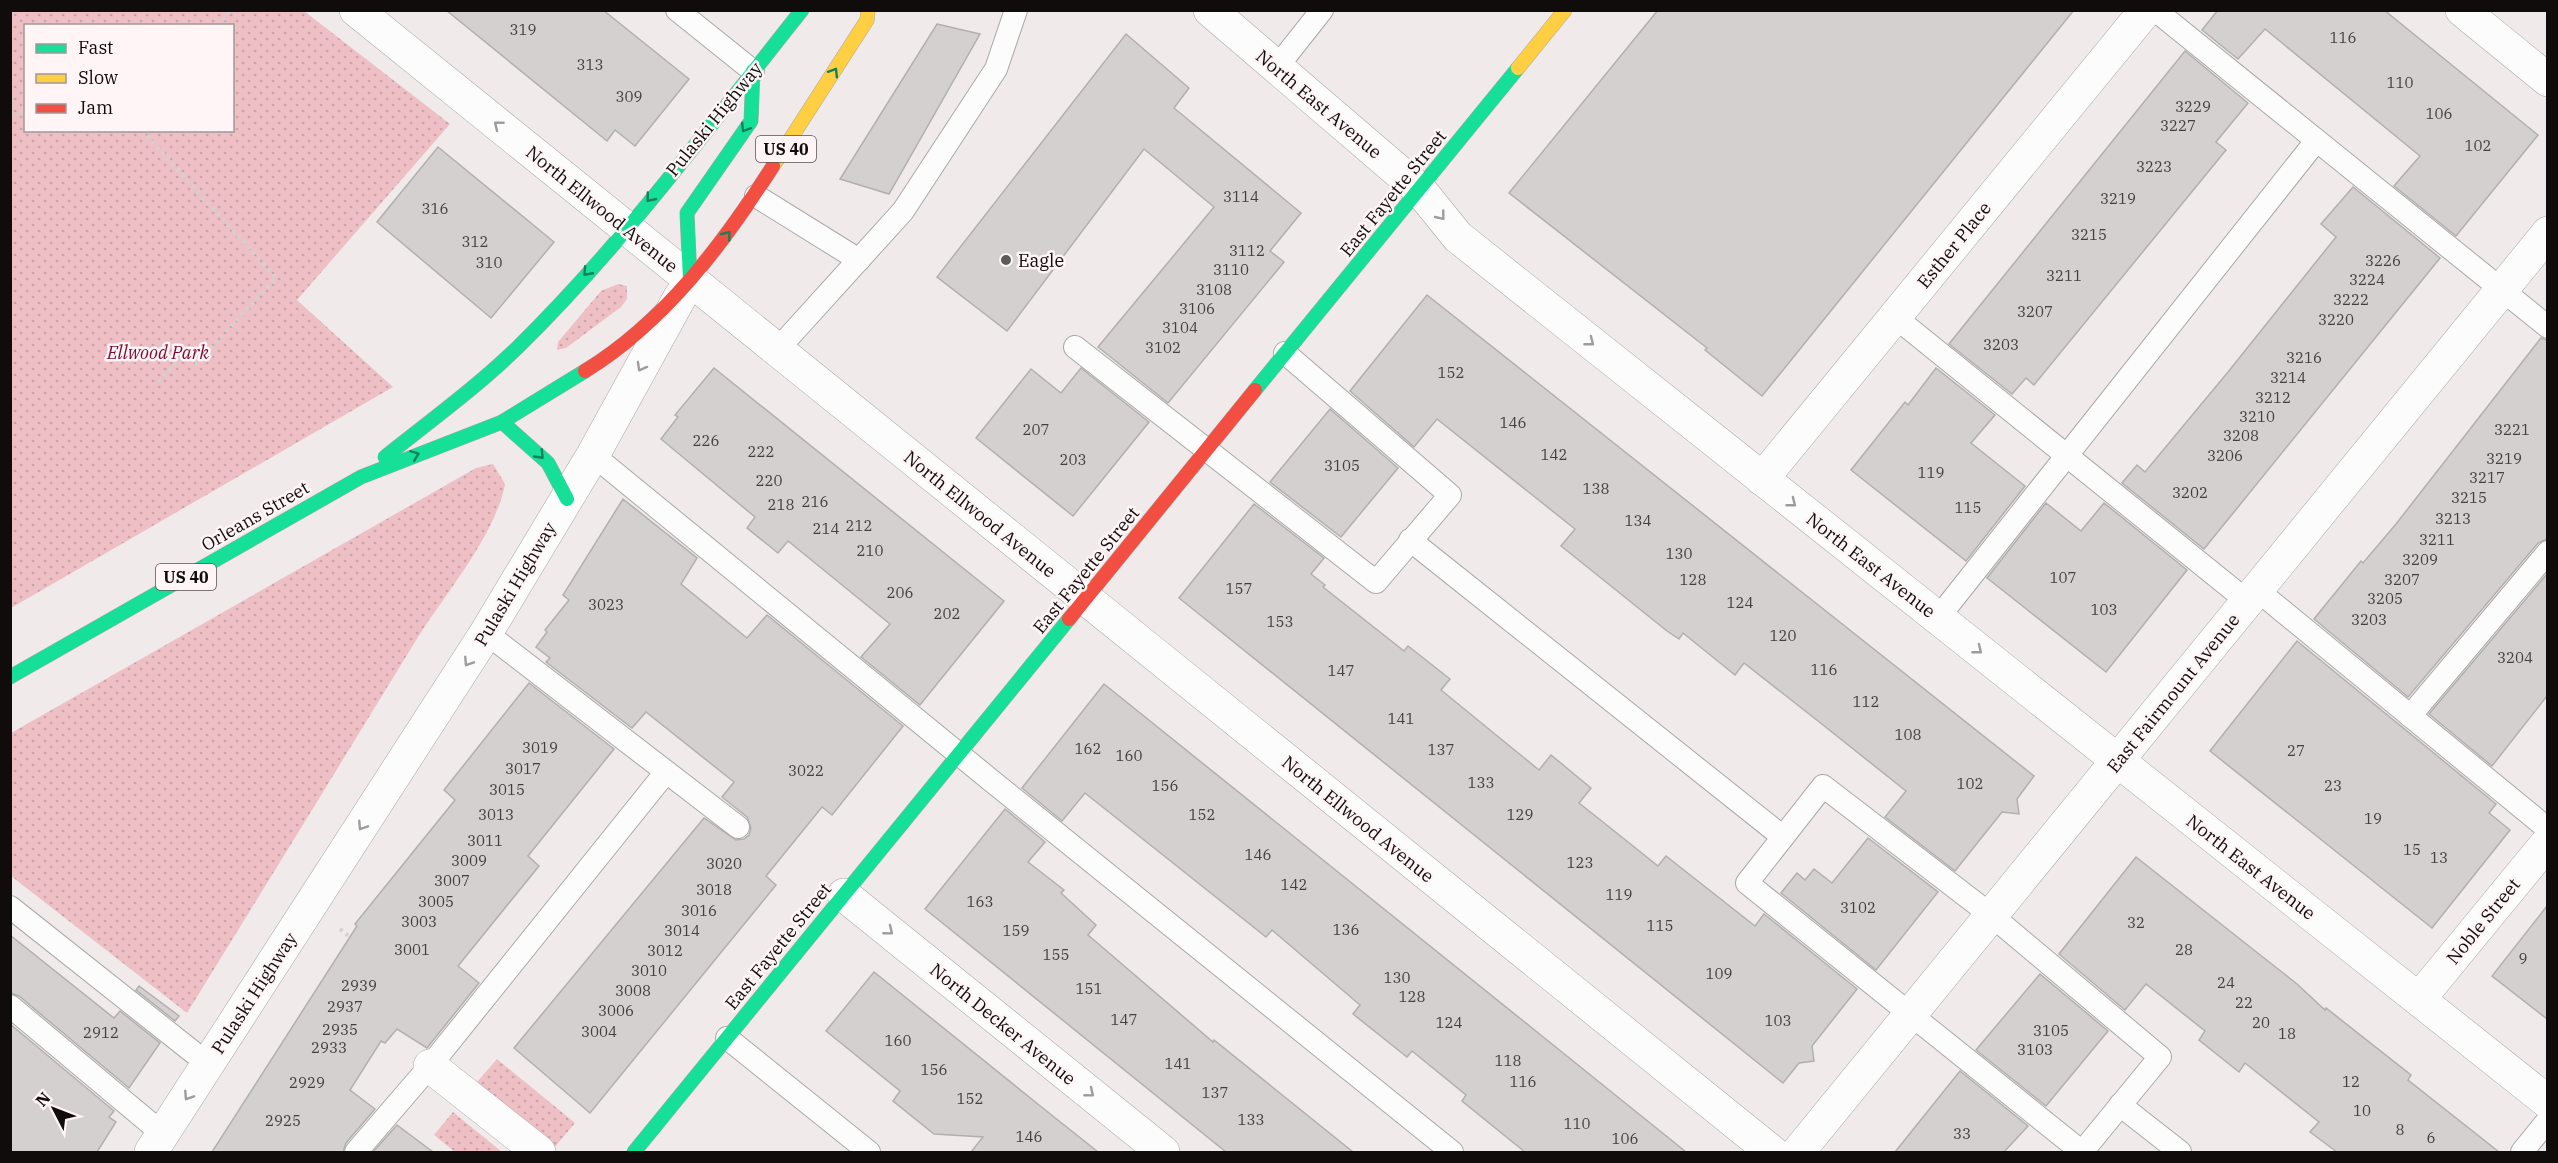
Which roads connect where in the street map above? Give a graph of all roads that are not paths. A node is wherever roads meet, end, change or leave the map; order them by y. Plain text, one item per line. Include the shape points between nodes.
1 (356, 10) edge
2 (676, 10) edge
3 (802, 10) edge
4 (868, 10) edge
5 (1016, 10) edge
6 (1210, 10) edge
7 (1322, 10) edge
8 (1565, 10) edge
9 (2146, 10) edge
10 (2155, 10) edge
11 (2462, 10) edge
12 (1276, 68) junction
13 (753, 71) junction
14 (2547, 80) edge
15 (2316, 141) junction
16 (1420, 190) junction
17 (756, 196) junction
18 (626, 228) junction
19 (2547, 233) edge
20 (859, 260) junction
21 (690, 279) junction
22 (2501, 290) junction
23 (1895, 317) junction
24 (2547, 327) edge
25 (1075, 347) dead end
26 (777, 350) junction
27 (1285, 353) junction
28 (502, 422) junction
29 (1206, 451) junction
30 (593, 455) junction
31 (2066, 455) junction
32 (361, 477) junction
33 (1762, 479) junction
34 (567, 499) junction
35 (1410, 540) junction
36 (2547, 552) edge
37 (2252, 596) junction
38 (1085, 598) junction
39 (1938, 618) junction
40 (486, 633) junction
41 (10, 677) edge
42 (2410, 716) junction
43 (959, 754) junction
44 (2118, 760) junction
45 (666, 772) junction
46 (738, 827) dead end
47 (2547, 829) edge
48 (1783, 837) junction
49 (2547, 842) edge
50 (844, 895) junction
51 (10, 907) edge
52 (1991, 915) junction
53 (2419, 999) junction
54 (10, 1006) edge
55 (1910, 1015) junction
56 (727, 1038) junction
57 (208, 1064) junction
58 (430, 1066) junction
59 (2547, 1102) edge
60 (2120, 1105) junction
61 (2547, 1120) edge
62 (157, 1143) edge
63 (356, 1152) edge
64 (540, 1152) edge
65 (634, 1152) edge
66 (869, 1152) edge
67 (1163, 1152) edge
68 (1452, 1152) edge
69 (1772, 1152) edge
70 (1798, 1152) edge
71 (2082, 1152) edge
72 (2180, 1152) edge
73 (2522, 1152) edge

18 -> 1 street, North Ellwood Avenue
2 - 13 lane
3 - 13 main road, Pulaski Highway / US 40
17 -> 4 main road, Pulaski Highway / US 40 via 867,20
5 - 20 lane via 996,69 903,211
6 - 12 street, North East Avenue
7 - 12 lane
8 - 16 main road, East Fayette Street
9 - 23 street, Esther Place
10 - 15 lane
11 - 14 street
12 - 16 street, North East Avenue
13 -> 18 main road, Pulaski Highway / US 40
13 -> 21 main road via 751,121 687,213
15 - 22 lane
15 - 31 lane
16 - 27 main road, East Fayette Street
16 -> 33 street, North East Avenue via 1458,237
17 - 20 lane
21 -> 17 main road, Pulaski Highway / US 40
18 - 21 street, North Ellwood Avenue
18 -> 32 main road, Orleans Street / US 40 via 533,332 476,384
19 - 22 street, East Fairmount Avenue
20 - 26 lane
21 - 26 street, North Ellwood Avenue
21 - 28 main road, Orleans Street / US 40 via 661,313 621,346
21 -> 30 street, Pulaski Highway
22 - 24 lane
22 - 37 street, East Fairmount Avenue
23 - 31 lane
23 - 33 street, Esther Place
25 - 29 lane
26 - 38 street, North Ellwood Avenue
27 - 29 main road, East Fayette Street
27 - 35 lane via 1449,495
32 -> 28 main road, Orleans Street / US 40
28 -> 34 main road via 548,463
29 - 35 lane via 1376,582
29 - 38 main road, East Fayette Street
30 - 34 street, Pulaski Highway
30 - 43 lane
31 - 37 lane
31 - 39 lane
32 - 41 main road, Orleans Street / US 40
33 -> 39 street, North East Avenue
34 - 40 street, Pulaski Highway
35 - 48 lane
36 - 42 lane
37 - 42 lane
37 - 44 street, East Fairmount Avenue
38 - 43 main road, East Fayette Street
38 - 69 street, North Ellwood Avenue
39 -> 44 street, North East Avenue
40 - 45 lane
40 -> 57 street, Pulaski Highway
42 - 47 lane
43 - 50 main road, East Fayette Street
43 - 68 lane
44 - 52 street, East Fairmount Avenue
44 - 53 street, North East Avenue
45 - 46 lane
45 - 58 lane
48 - 52 lane via 1823,786
48 - 55 lane via 1747,883
49 - 53 street, Noble Street
50 - 56 main road, East Fayette Street
50 -> 67 street, North Decker Avenue
51 - 57 lane
52 - 55 street, East Fairmount Avenue
52 - 60 lane via 2160,1058
53 - 59 street, North East Avenue
54 - 62 lane
55 - 70 street, East Fairmount Avenue
55 - 71 lane
56 - 65 main road, East Fayette Street
56 - 66 lane
57 -> 62 street, Pulaski Highway
58 - 63 lane
58 - 64 street
60 - 71 lane
60 - 72 lane
61 - 73 lane

